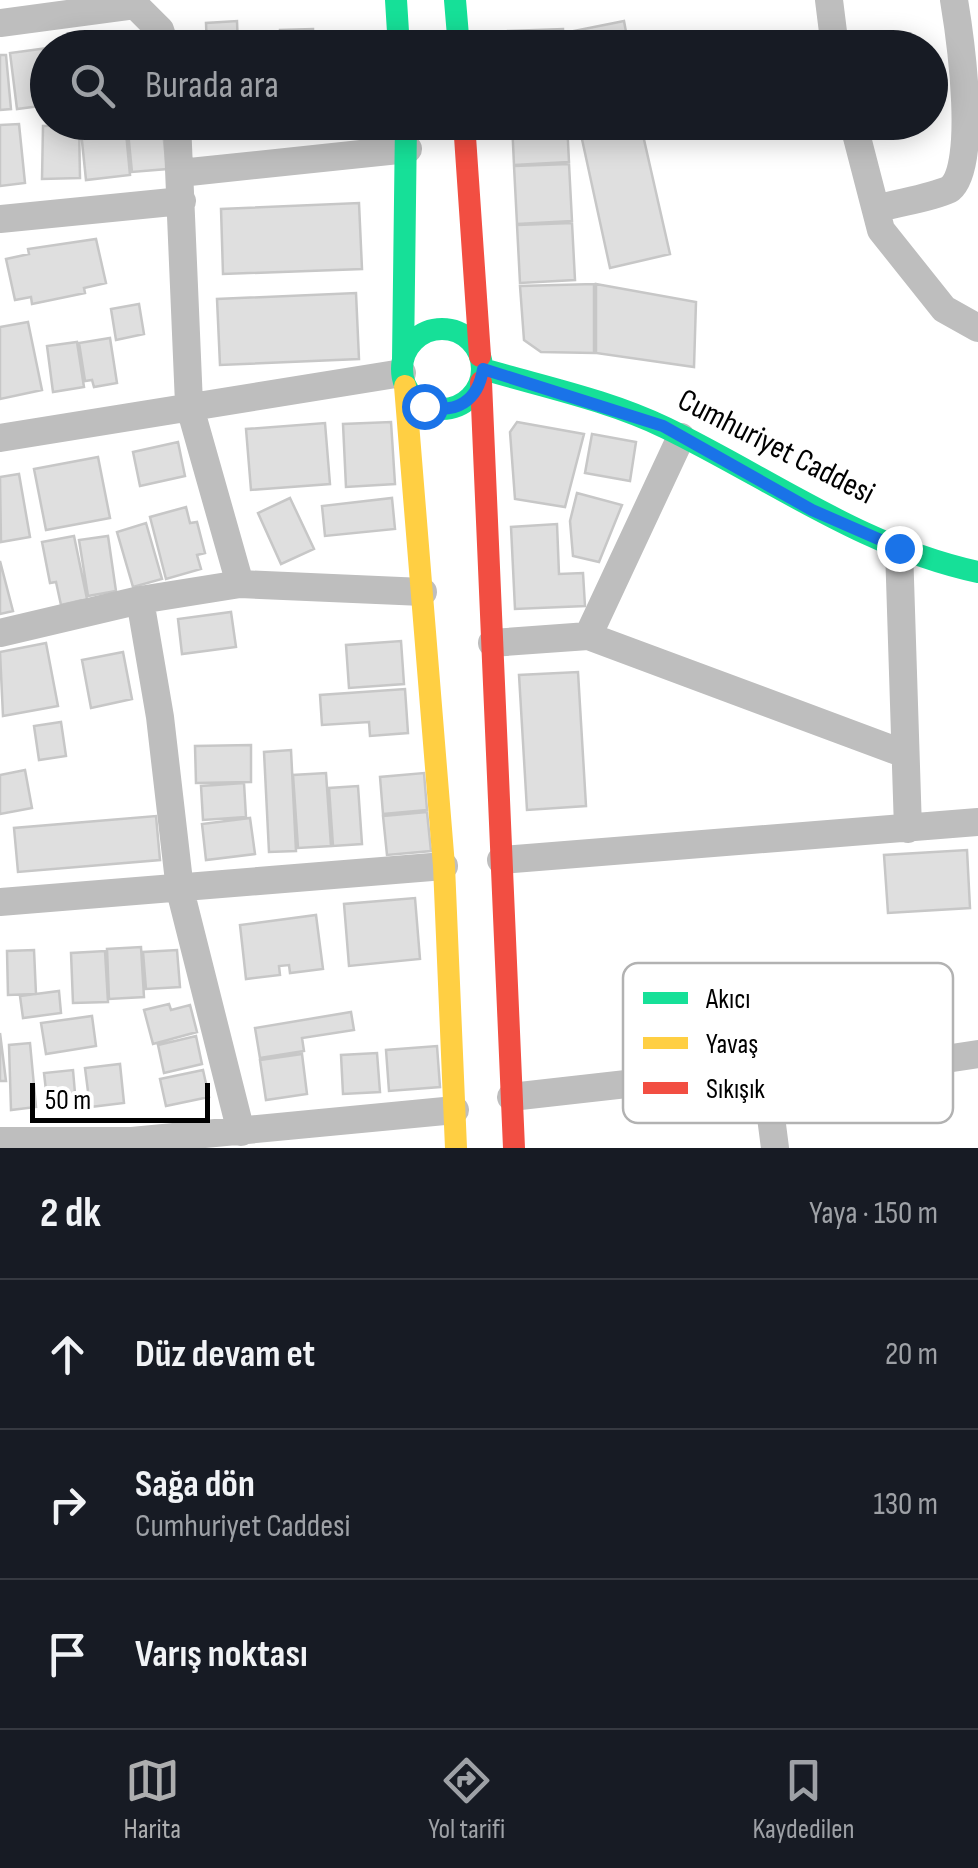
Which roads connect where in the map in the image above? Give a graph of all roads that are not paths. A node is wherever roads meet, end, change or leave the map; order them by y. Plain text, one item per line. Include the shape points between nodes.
1 (396, 0) edge
2 (455, 0) edge
3 (828, 0) edge
4 (954, 0) edge
5 (134, 2) edge
6 (0, 24) edge
7 (160, 30) edge
8 (398, 30) edge
9 (458, 30) edge
10 (832, 30) edge
11 (178, 140) edge
12 (389, 140) edge
13 (407, 140) edge
14 (465, 140) edge
15 (858, 140) edge
16 (181, 187) junction
17 (876, 209) junction
18 (0, 219) edge
19 (978, 328) edge
20 (481, 369) junction
21 (404, 373) junction
22 (190, 404) junction
23 (681, 437) junction
24 (0, 438) edge
25 (899, 548) junction
26 (978, 572) edge
27 (240, 584) junction
28 (424, 592) junction
29 (140, 600) junction
30 (0, 633) edge
31 (588, 636) junction
32 (492, 643) junction
33 (906, 754) junction
34 (978, 822) edge
35 (908, 829) junction
36 (501, 860) junction
37 (444, 866) junction
38 (180, 890) junction
39 (0, 902) edge
40 (978, 1054) edge
41 (953, 1058) edge
42 (623, 1084) edge
43 (511, 1097) junction
44 (454, 1110) junction
45 (771, 1123) edge
46 (241, 1132) junction
47 (307, 1138) edge
48 (0, 1141) edge
49 (168, 1143) edge
50 (456, 1148) edge
51 (514, 1148) edge
52 (774, 1148) edge

1 - 8 street
2 - 9 street
3 - 10 street
4 - 17 street via 977,128 972,167 954,188
5 - 6 street
5 - 7 street
11 - 16 street
12 - 16 street
13 - 21 street
14 - 20 street
15 - 17 street
16 - 18 street
16 - 22 street
17 - 19 street via 881,230 944,309
20 - 21 street via 464,404 437,410 413,398
20 - 21 street via 468,338 435,329 415,340
20 - 23 street, Cumhuriyet Caddesi
20 - 32 street
21 - 22 street
21 - 28 street
22 - 24 street
22 - 27 street
23 - 25 street, Cumhuriyet Caddesi via 812,510
23 - 31 street
25 - 26 street, Cumhuriyet Caddesi via 944,567
25 - 33 street
27 - 28 street
27 - 29 street
28 - 37 street
29 - 30 street
29 - 38 street
31 - 32 street
31 - 33 street
32 - 36 street
33 - 35 street
34 - 35 street
35 - 36 street
36 - 43 street
37 - 38 street
37 - 44 street
38 - 39 street
38 - 46 street
40 - 41 street
42 - 43 street
43 - 51 street
44 - 47 street
44 - 50 street
45 - 52 street
46 - 47 street
46 - 49 street
48 - 49 street

